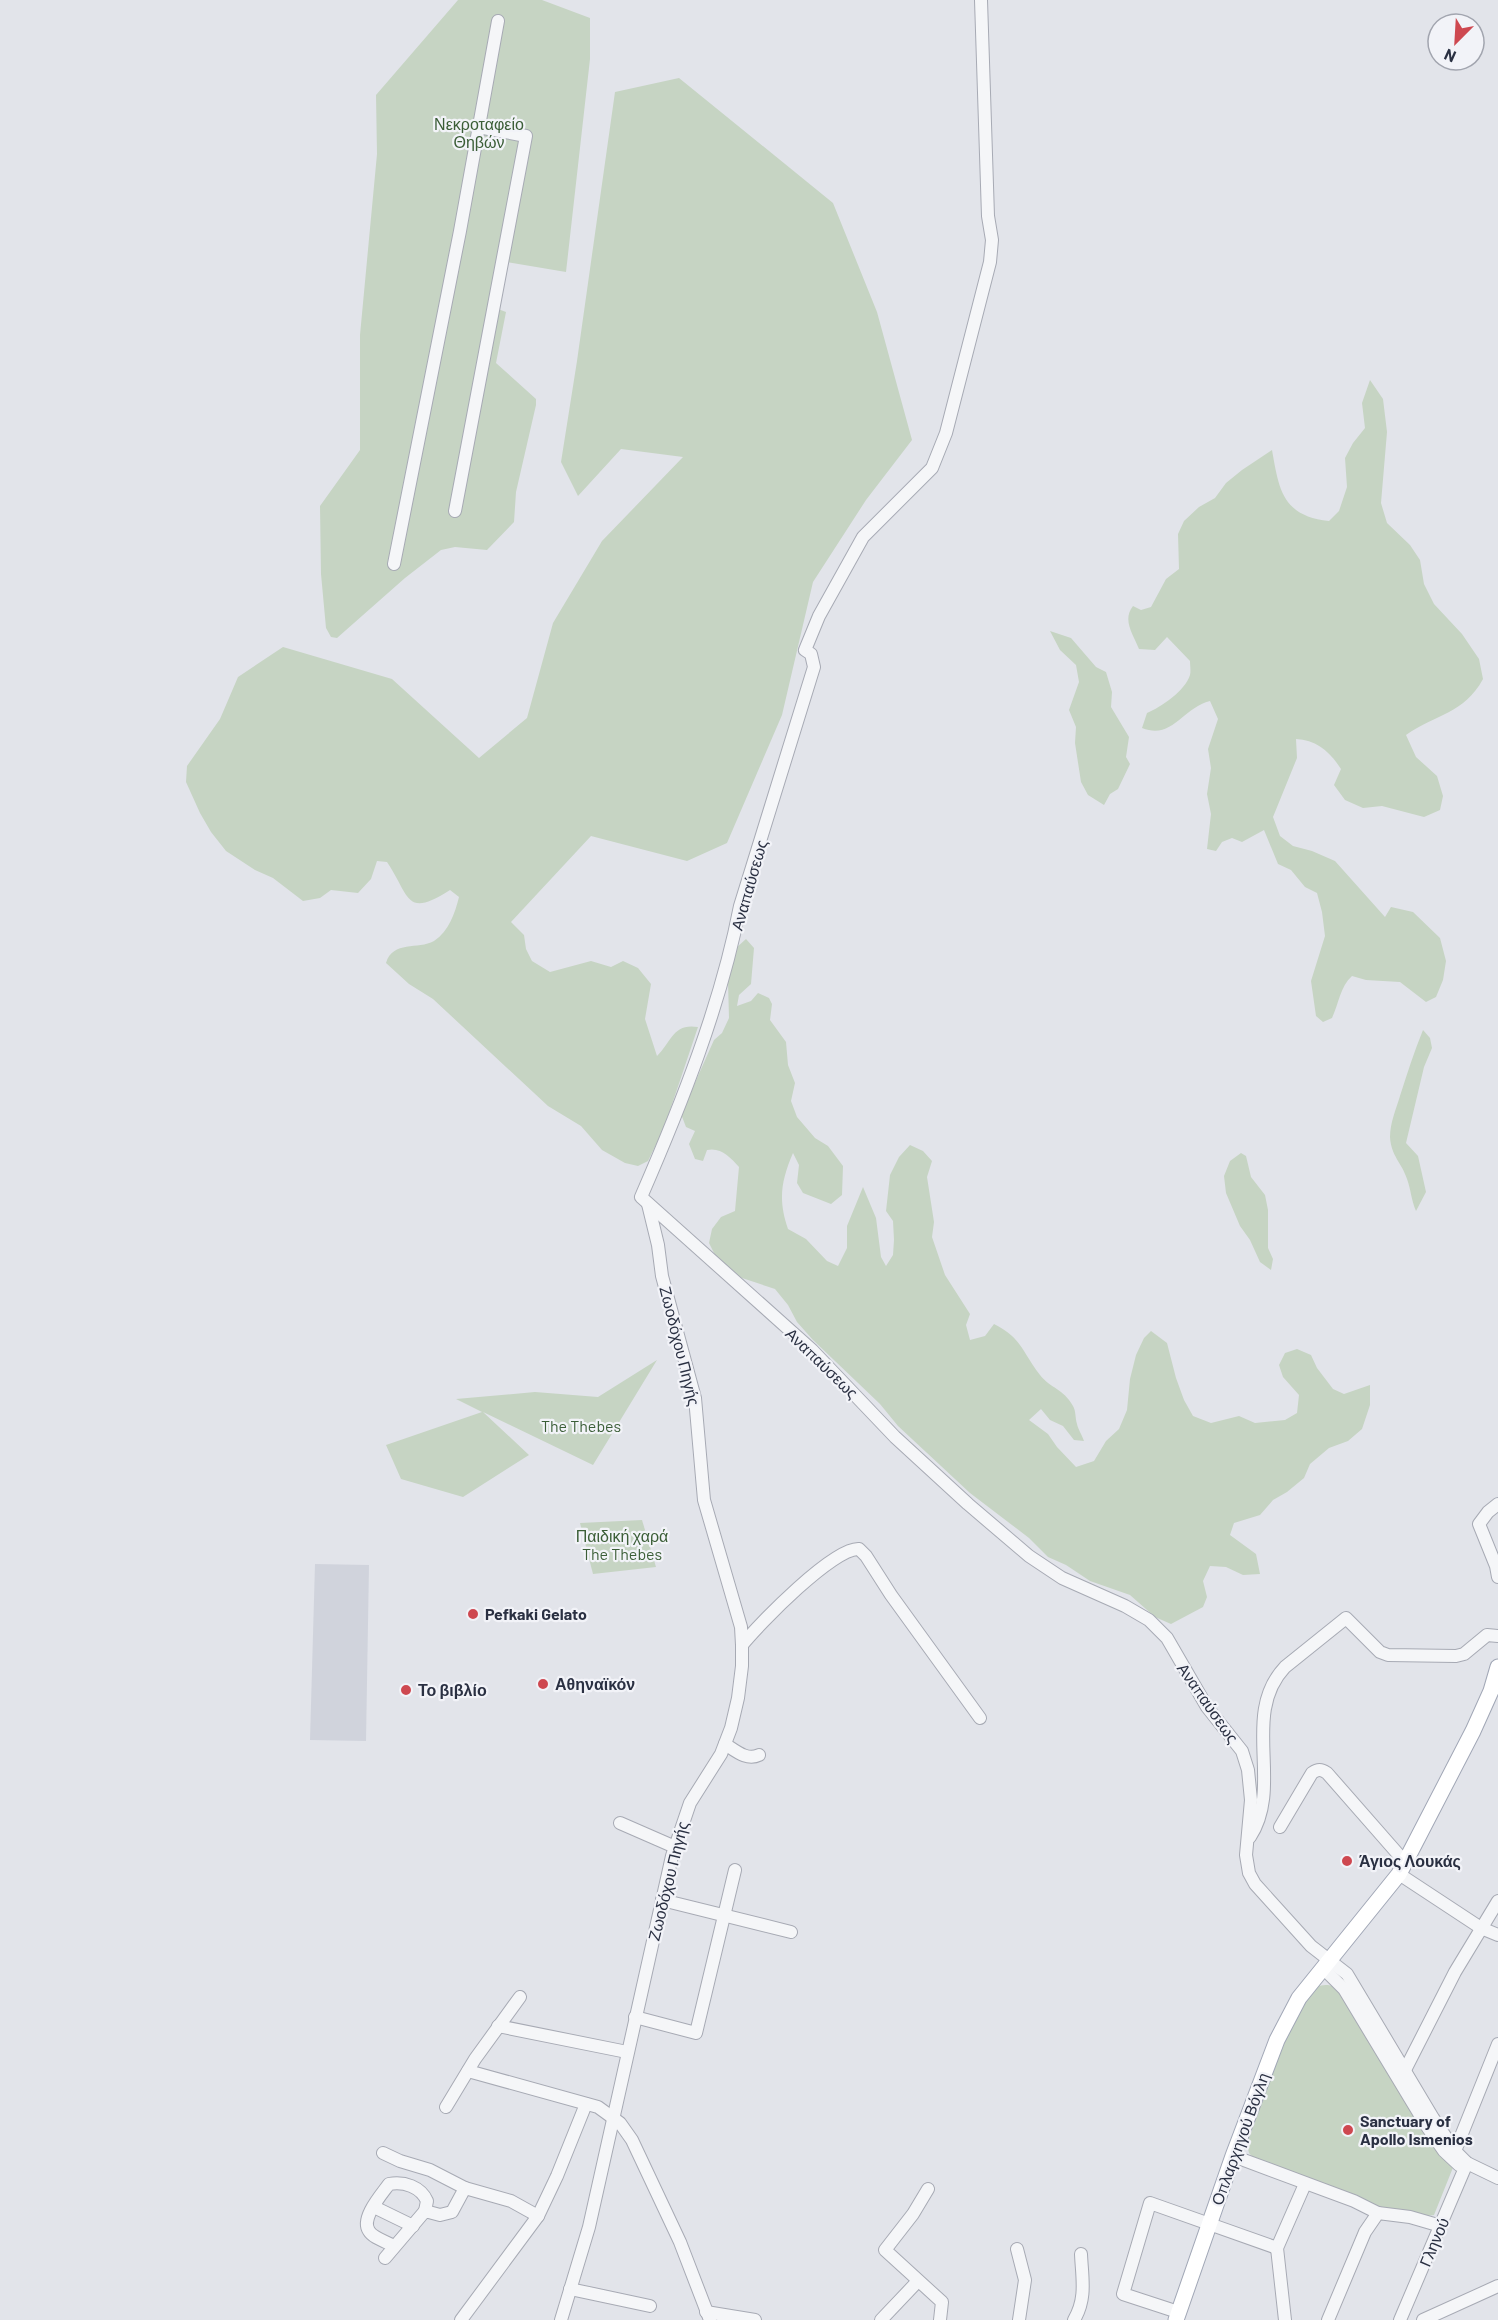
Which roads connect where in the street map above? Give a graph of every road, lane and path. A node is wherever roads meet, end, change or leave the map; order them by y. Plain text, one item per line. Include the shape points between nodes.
1 (981, 0) edge
2 (498, 21) dead end
3 (478, 127) junction
4 (455, 512) dead end
5 (394, 564) dead end
6 (648, 1204) junction
7 (679, 1231) junction
8 (657, 1240) junction
9 (1498, 1504) edge
10 (1498, 1577) edge
11 (1498, 1636) edge
12 (742, 1645) junction
13 (1498, 1667) edge
14 (980, 1718) dead end
15 (725, 1744) junction
16 (759, 1755) dead end
17 (620, 1823) dead end
18 (1280, 1827) dead end
19 (1248, 1840) junction
20 (675, 1847) junction
21 (1402, 1868) junction
22 (735, 1870) dead end
23 (662, 1900) junction
24 (1498, 1900) edge
25 (726, 1915) junction
26 (1481, 1928) junction
27 (791, 1932) dead end
28 (1498, 1935) edge
29 (1326, 1963) junction
30 (519, 1997) dead end
31 (635, 2017) junction
32 (498, 2026) junction
33 (1498, 2044) edge
34 (627, 2052) junction
35 (468, 2071) junction
36 (1406, 2077) junction
37 (586, 2104) junction
38 (446, 2107) dead end
39 (612, 2116) junction
40 (1455, 2151) junction
41 (383, 2153) dead end
42 (1233, 2156) junction
43 (1466, 2166) junction
44 (1498, 2178) edge
45 (1305, 2184) junction
46 (1498, 2187) edge
47 (465, 2188) junction
48 (928, 2189) dead end
49 (374, 2206) junction
50 (425, 2211) junction
51 (1378, 2214) junction
52 (538, 2216) junction
53 (1209, 2225) junction
54 (413, 2226) junction
55 (1442, 2226) junction
56 (394, 2246) junction
57 (1277, 2248) junction
58 (1017, 2249) dead end
59 (1081, 2254) dead end
60 (384, 2258) dead end
61 (918, 2281) junction
62 (1498, 2286) edge
63 (570, 2289) junction
64 (650, 2306) dead end
65 (708, 2316) edge
66 (1177, 2316) edge
67 (461, 2320) edge
68 (561, 2320) edge
69 (755, 2320) edge
70 (881, 2320) edge
71 (940, 2320) edge
72 (1019, 2320) edge
73 (1074, 2320) edge
74 (1285, 2320) edge
75 (1328, 2320) edge
76 (1400, 2320) edge
77 (1423, 2320) edge

1 - 6 street, Αναπαύσεως via 987,216 992,240 990,262 946,433 932,468 863,537 819,616 805,650 811,654 814,667 740,906 719,991 641,1197
2 - 3 street
3 - 4 street via 526,136
3 - 5 street
6 - 7 street, Αναπαύσεως
6 - 8 street, Ζωοδόχου Πηγής
7 - 8 street via 666,1233
7 - 19 street, Αναπαύσεως via 812,1350 895,1437 1029,1556 1062,1578 1149,1620 1167,1638 1207,1707 1242,1751 1251,1800
8 - 12 street, Ζωοδόχου Πηγής via 662,1276 695,1398 704,1500 741,1627
9 - 10 street via 1479,1524
11 - 19 street via 1487,1635 1456,1656 1388,1655 1376,1650 1347,1618 1286,1667 1277,1676 1266,1703 1262,1729 1264,1798 1259,1821
12 - 14 street via 794,1591 841,1555 852,1548 859,1549
12 - 15 street, Ζωοδόχου Πηγής via 738,1698
13 - 21 main road, Οπλαρχηγού Βόγλη via 1473,1731
15 - 16 street via 746,1757
15 - 20 street, Ζωοδόχου Πηγής via 690,1803
17 - 20 street
18 - 21 street via 1312,1773 1322,1770
19 - 29 street, Αναπαύσεως via 1249,1873
20 - 23 street, Ζωοδόχου Πηγής
21 - 26 street
21 - 29 main road, Οπλαρχηγού Βόγλη
22 - 25 street
23 - 25 street
23 - 31 street, Ζωοδόχου Πηγής
24 - 26 street
25 - 27 street
25 - 31 street via 696,2033
26 - 28 street
26 - 36 street via 1455,1972
29 - 36 street, Αναπαύσεως via 1347,1974
29 - 42 main road, Οπλαρχηγού Βόγλη via 1299,1998 1277,2040
30 - 32 street
31 - 34 street, Ζωοδόχου Πηγής
32 - 34 street
32 - 35 street
33 - 40 street
34 - 39 street, Ζωοδόχου Πηγής
35 - 37 street
35 - 38 street
36 - 40 street
36 - 43 street via 1435,2139 1444,2151
37 - 39 street
37 - 52 street
39 - 63 street, Ζωοδόχου Πηγής via 589,2227
39 - 65 street via 632,2140 680,2242
40 - 43 street
41 - 47 street
42 - 45 street
42 - 53 main road, Οπλαρχηγού Βόγλη
43 - 44 street
43 - 46 street
43 - 55 street, Γληνού
45 - 51 street
45 - 57 street
47 - 50 street via 452,2212 440,2215
47 - 52 street via 511,2201
48 - 61 street via 885,2250
49 - 50 street via 389,2184 395,2182 418,2189 427,2201
49 - 54 street
49 - 56 street via 367,2228 370,2234
50 - 54 street
51 - 55 street
51 - 75 street via 1365,2232
52 - 67 street
53 - 57 street
53 - 66 main road, Οπλαρχηγού Βόγλη
53 - 66 street via 1150,2203 1123,2294
54 - 56 street
55 - 76 street, Γληνού
56 - 60 street
57 - 74 street
58 - 72 street via 1025,2280
59 - 73 street via 1084,2292
61 - 70 street
61 - 71 street via 942,2302
62 - 77 street
63 - 64 street
63 - 68 street, Ζωοδόχου Πηγής
65 - 69 street

